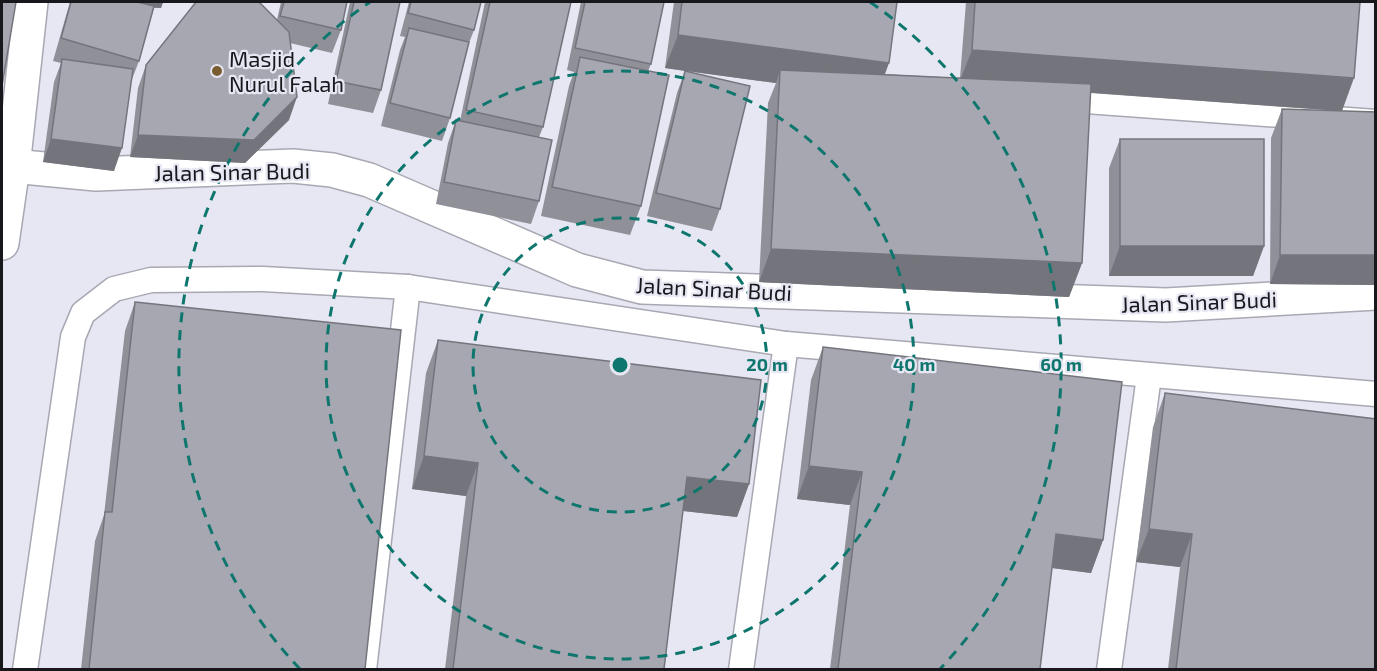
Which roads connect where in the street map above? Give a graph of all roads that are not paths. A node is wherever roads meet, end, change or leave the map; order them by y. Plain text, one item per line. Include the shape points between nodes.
1 (31, 2) edge
2 (1072, 99) edge
3 (1376, 122) edge
4 (8, 166) edge
5 (2, 243) edge
6 (408, 286) junction
7 (1376, 293) edge
8 (786, 344) junction
9 (1149, 376) junction
10 (1376, 393) edge
11 (25, 669) edge
12 (364, 669) edge
13 (741, 669) edge
14 (1109, 669) edge

1 - 4 street
2 - 3 lane
4 - 5 street
4 - 7 street, Jalan Sinar Budi via 96,174 293,166 332,170 369,180 577,270 642,287 1166,305
6 - 8 lane
6 - 11 lane via 263,279 151,280 114,289 83,313 74,337
6 - 12 lane
8 - 9 lane
8 - 13 lane
9 - 10 lane
9 - 14 lane

